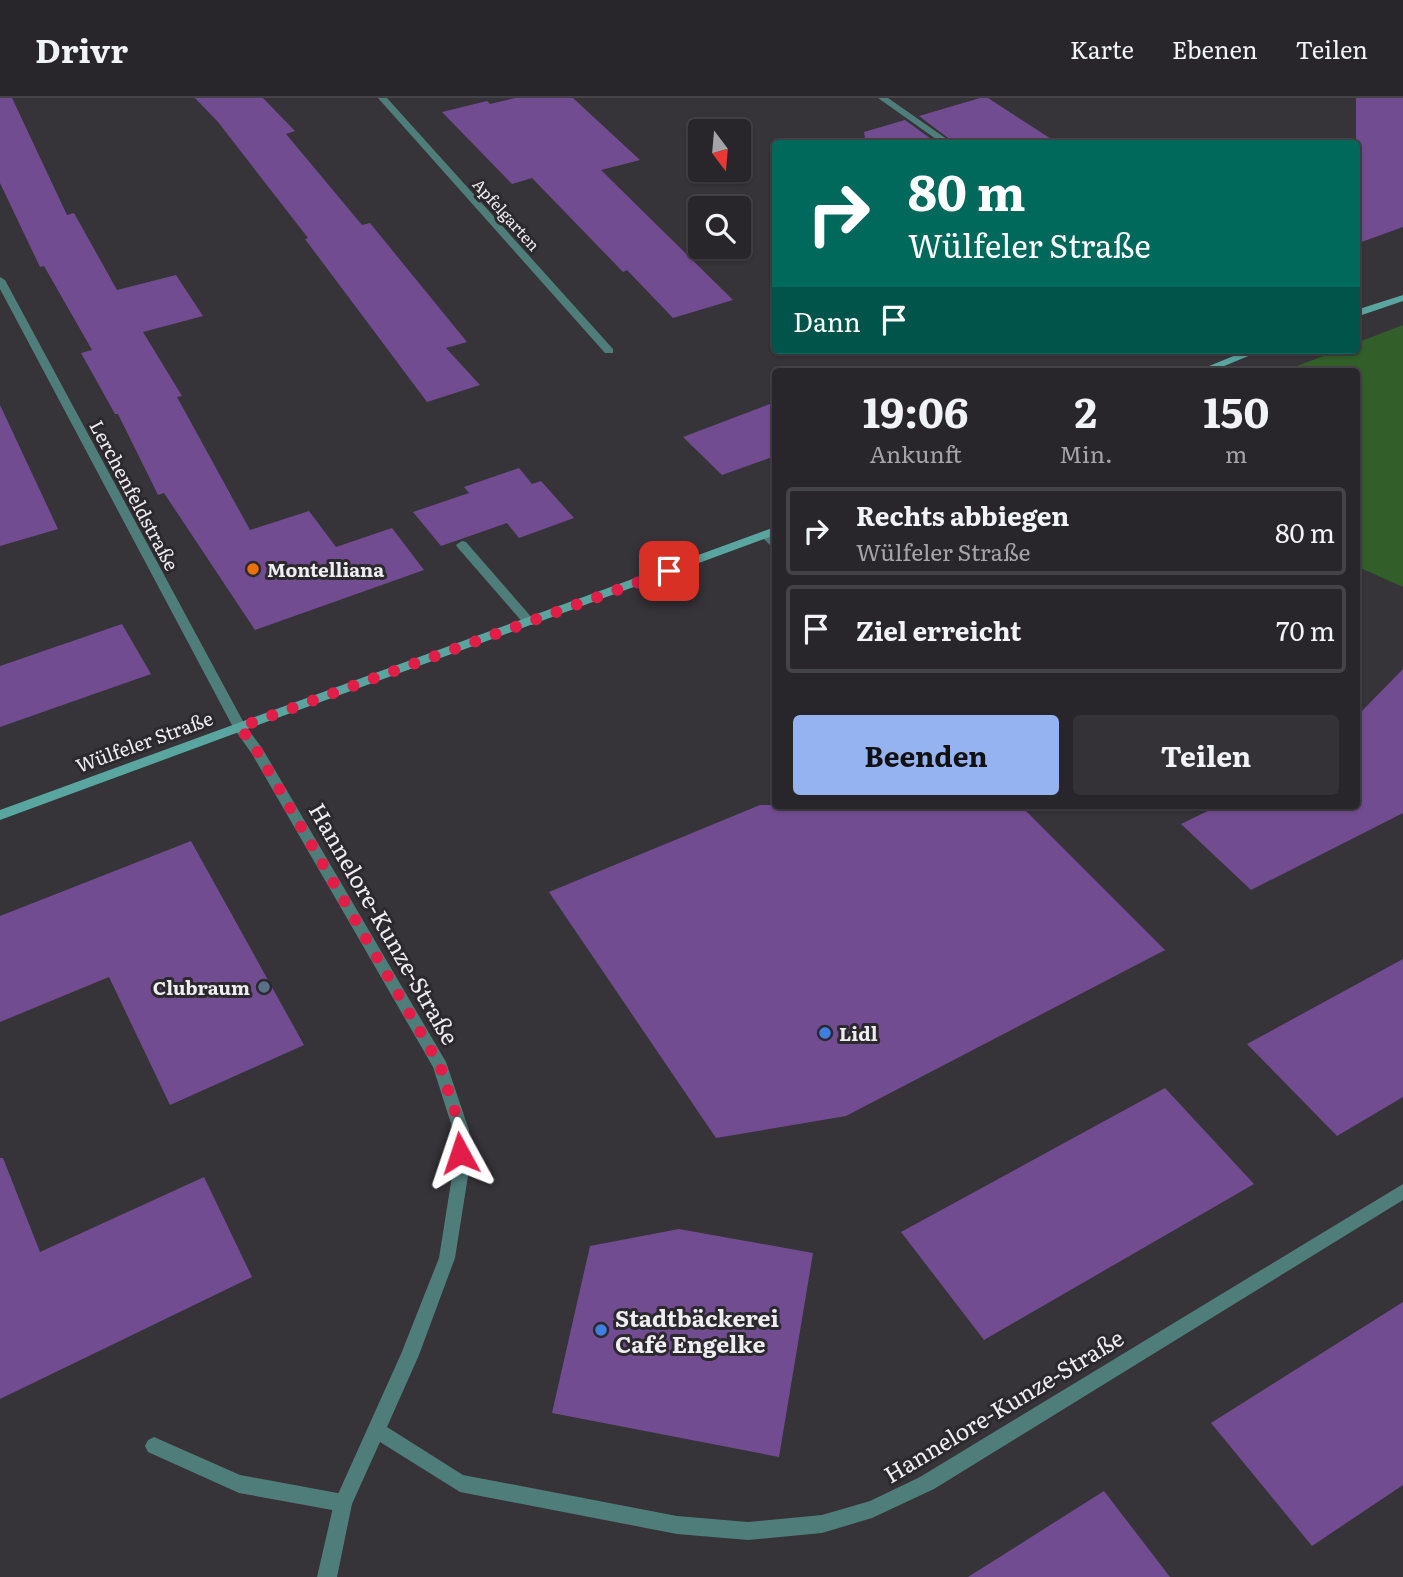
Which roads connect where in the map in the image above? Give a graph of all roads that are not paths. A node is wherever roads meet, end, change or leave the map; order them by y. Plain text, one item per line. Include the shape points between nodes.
1 (382, 98) edge
2 (882, 98) edge
3 (944, 140) edge
4 (0, 280) edge
5 (1403, 298) edge
6 (1360, 313) edge
7 (609, 351) dead end
8 (1243, 354) edge
9 (1209, 368) edge
10 (772, 536) edge
11 (462, 545) dead end
12 (529, 622) junction
13 (240, 727) junction
14 (0, 815) edge
15 (1403, 1191) edge
16 (376, 1430) junction
17 (154, 1446) dead end
18 (343, 1503) junction
19 (327, 1577) edge

1 - 7 street, Apfelgarten
2 - 3 street
4 - 13 street, Lerchenfeldstraße
5 - 6 main road
8 - 9 main road
10 - 12 main road, Wülfeler Straße
11 - 12 street
12 - 13 main road, Wülfeler Straße
13 - 14 main road, Wülfeler Straße
13 - 16 street, Hannelore-Kunze-Straße via 440,1066 461,1130 460,1176 447,1258
15 - 16 street, Hannelore-Kunze-Straße via 927,1483 872,1509 822,1524 748,1531 677,1525 460,1483
16 - 18 street
17 - 18 street via 239,1484
18 - 19 street

